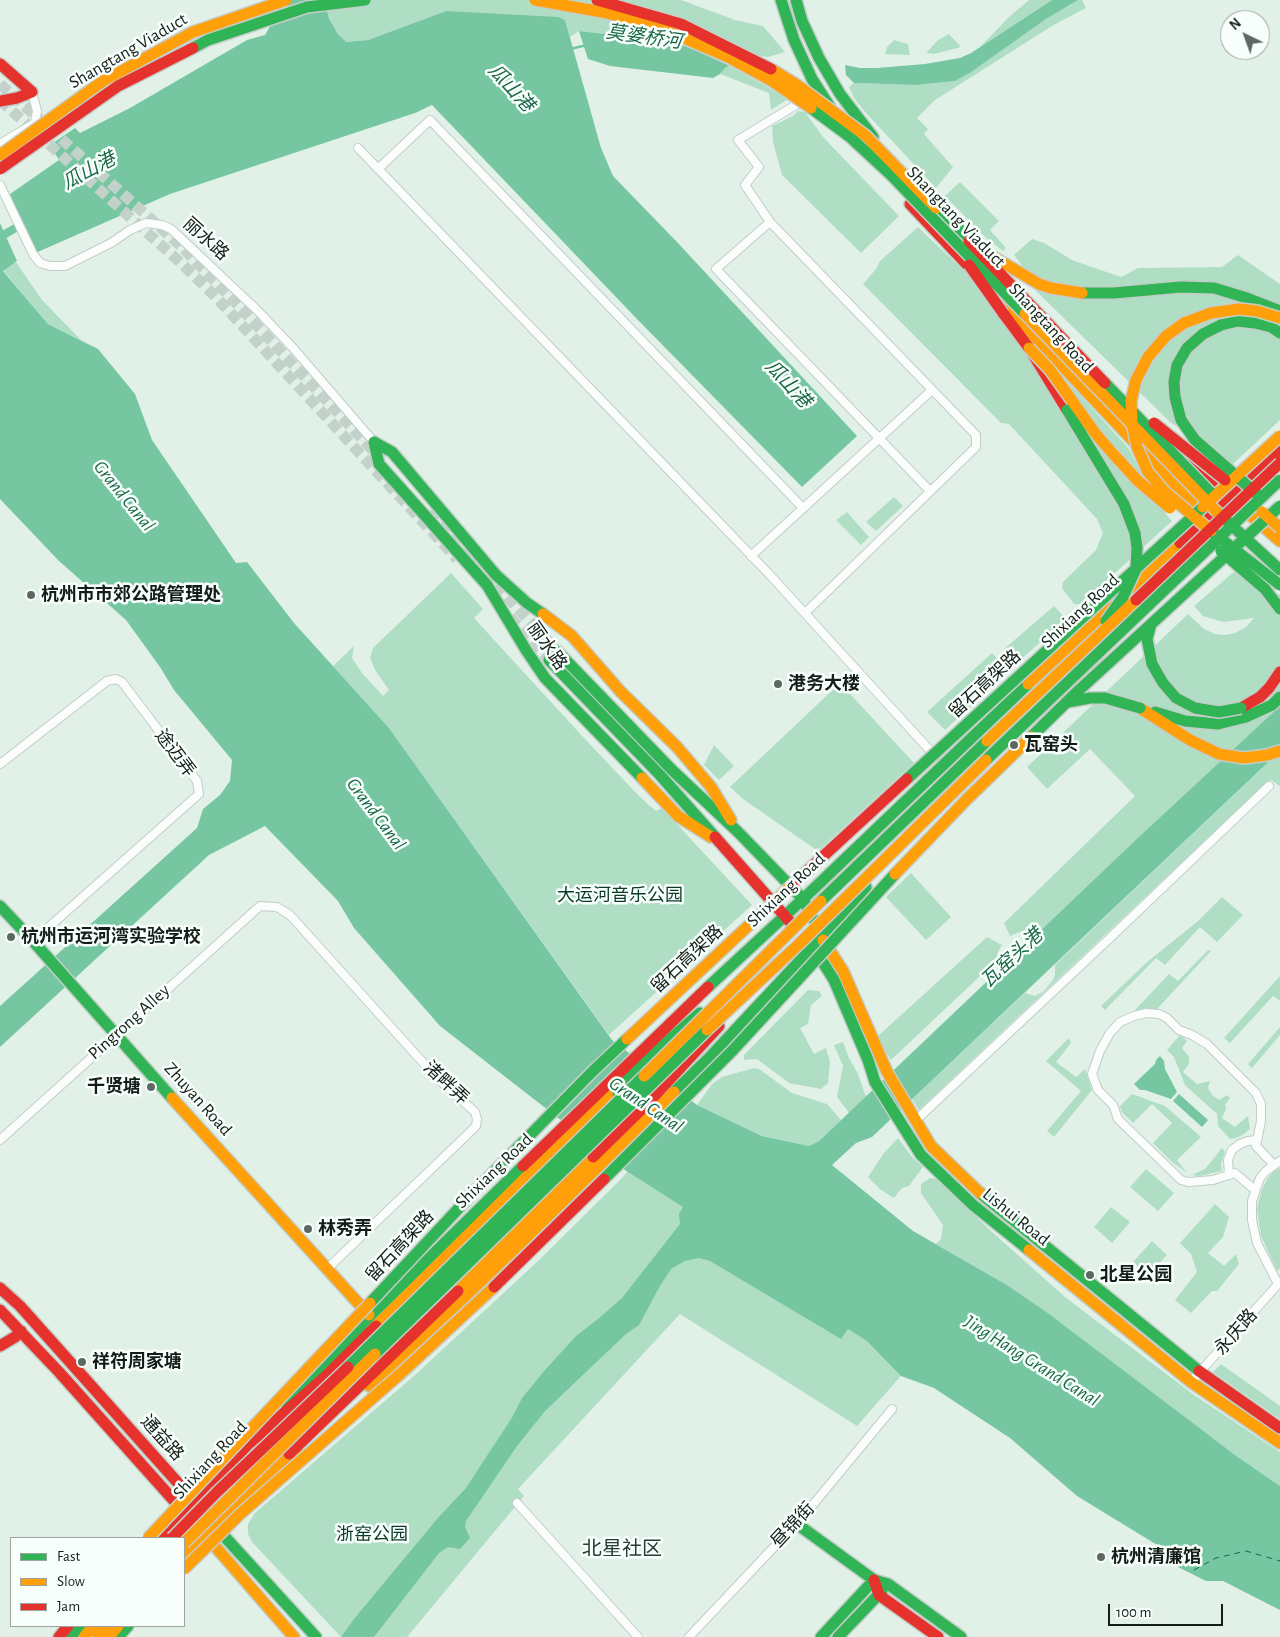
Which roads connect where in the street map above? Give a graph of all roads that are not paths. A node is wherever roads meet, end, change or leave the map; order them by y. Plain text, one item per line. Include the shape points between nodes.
1 (286, 0) edge
2 (365, 0) edge
3 (535, 0) edge
4 (597, 0) edge
5 (781, 0) edge
6 (796, 0) edge
7 (0, 64) edge
8 (819, 90) junction
9 (32, 92) junction
10 (0, 101) edge
11 (0, 144) edge
12 (358, 148) dead end
13 (0, 154) edge
14 (0, 169) edge
15 (378, 169) junction
16 (0, 186) edge
17 (770, 222) junction
18 (943, 227) junction
19 (958, 231) junction
20 (1280, 311) edge
21 (1280, 318) edge
22 (1280, 333) edge
23 (1029, 348) junction
24 (932, 390) junction
25 (1124, 401) junction
26 (1280, 436) edge
27 (879, 439) junction
28 (374, 442) junction
29 (1280, 450) edge
30 (1280, 463) edge
31 (1280, 480) edge
32 (1280, 488) edge
33 (930, 491) junction
34 (1230, 496) junction
35 (1280, 506) edge
36 (803, 508) junction
37 (1280, 513) edge
38 (1251, 515) junction
39 (1210, 516) junction
40 (1280, 528) edge
41 (1230, 535) junction
42 (1280, 542) edge
43 (752, 556) junction
44 (1280, 558) edge
45 (1280, 570) edge
46 (1177, 577) junction
47 (1280, 581) edge
48 (1280, 585) edge
49 (1280, 609) edge
50 (805, 613) junction
51 (1084, 651) junction
52 (558, 652) tunnel mouth
53 (549, 660) tunnel mouth
54 (1280, 672) edge
55 (1280, 697) edge
56 (1140, 708) junction
57 (998, 747) junction
58 (1280, 751) edge
59 (0, 764) edge
60 (943, 765) junction
61 (1269, 786) dead end
62 (738, 832) junction
63 (723, 845) junction
64 (803, 899) junction
65 (0, 906) edge
66 (260, 906) joint
67 (785, 916) junction
68 (822, 938) junction
69 (33, 941) junction
70 (813, 947) junction
71 (743, 978) junction
72 (741, 999) junction
73 (115, 1035) junction
74 (915, 1121) junction
75 (0, 1140) edge
76 (1257, 1140) junction
77 (1277, 1163) edge
78 (1229, 1175) junction
79 (1255, 1190) junction
80 (327, 1269) junction
81 (1279, 1283) edge
82 (0, 1288) edge
83 (0, 1310) edge
84 (370, 1316) junction
85 (22, 1331) junction
86 (0, 1346) edge
87 (59, 1372) junction
88 (1201, 1372) junction
89 (88, 1380) junction
90 (1191, 1382) junction
91 (892, 1409) dead end
92 (1280, 1428) edge
93 (251, 1442) junction
94 (1280, 1444) edge
95 (289, 1454) junction
96 (195, 1501) junction
97 (517, 1503) dead end
98 (184, 1512) junction
99 (214, 1524) junction
100 (797, 1524) junction
101 (204, 1533) junction
102 (149, 1537) edge
103 (161, 1537) edge
104 (173, 1537) edge
105 (185, 1542) edge
106 (185, 1553) edge
107 (185, 1568) edge
108 (874, 1580) junction
109 (888, 1584) junction
110 (879, 1595) junction
111 (90, 1627) edge
112 (106, 1627) edge
113 (117, 1627) edge
114 (127, 1627) edge
115 (76, 1632) edge
116 (59, 1637) edge
117 (98, 1637) edge
118 (108, 1637) edge
119 (118, 1637) edge
120 (294, 1637) edge
121 (316, 1637) edge
122 (638, 1637) edge
123 (689, 1637) edge
124 (821, 1637) edge
125 (838, 1637) edge
126 (938, 1637) edge
127 (961, 1637) edge

1 - 13 main road, Shangtang Viaduct, bridge via 194,32 103,81
2 - 14 main road, Shangtang Viaduct, bridge via 307,7 208,40 118,86
3 - 18 main road, Shangtang Viaduct, bridge via 651,24 728,57 772,81 850,137
4 - 19 main road, Shangtang Viaduct, bridge via 681,24 763,64 804,90 866,136
5 - 8 main road, Shangtang Road via 794,40
6 - 34 main road, Shangtang Road via 819,58 867,130 1102,379
7 - 9 main road
8 - 17 street via 738,140 759,167 745,185
8 - 39 main road, Shangtang Road via 839,122 879,172 1172,482
9 - 10 main road
9 - 11 street via 37,110 35,123
12 - 15 street
15 - 36 street via 430,120
15 - 43 street
16 - 28 street, 丽水路 via 33,254 40,263 50,266 64,266 146,222 171,229 258,311
17 - 24 street
17 - 27 street via 716,270
18 - 23 main road, bridge
18 - 45 main road, Shangtang Viaduct, bridge via 1208,502
19 - 20 main road, bridge via 1030,280 1051,288 1098,294 1181,287 1214,288
19 - 25 main road, Shangtang Viaduct, bridge
21 - 48 main road, bridge via 1239,309 1211,313 1184,323 1166,336 1148,357 1136,380 1131,401 1137,447 1148,472 1185,510
22 - 37 main road, bridge via 1255,323 1238,321 1221,325 1203,334 1187,348 1177,365 1174,382 1181,420 1195,440
23 - 49 main road, bridge via 1050,370 1095,433 1138,481 1251,576
23 - 51 main road, bridge via 1124,504 1135,533 1136,569 1123,597
24 - 27 street
24 - 33 street via 976,435 976,447
25 - 40 main road, bridge via 1240,492
25 - 44 main road, Shangtang Viaduct, bridge
26 - 102 main road, 留石高架路, bridge via 593,1071 474,1192
27 - 33 street
27 - 36 street
28 - 62 main road, 丽水路 via 392,452 496,575 572,636 620,692 677,747 711,787
28 - 63 main road, 丽水路 via 379,464 487,585 545,678 678,816
29 - 34 main road, Shixiang Road
30 - 51 main road, bridge
31 - 46 main road, bridge
32 - 38 main road
33 - 50 street
34 - 38 main road, Shangtang Road
34 - 39 main road, Shixiang Road
35 - 107 main road, bridge via 1078,691 960,806 733,1050 511,1271 400,1374 240,1514
36 - 43 street
38 - 41 main road
38 - 42 main road, Shangtang Road
39 - 41 main road, Shangtang Road
39 - 60 main road, Shixiang Road
41 - 47 main road, Shangtang Road
41 - 68 main road via 1089,664 962,789 857,896
43 - 50 street
46 - 54 main road, bridge via 1153,613 1147,639 1152,664 1162,683 1176,698 1195,708 1219,712 1241,708 1260,697
46 - 57 main road, bridge
50 - 60 street
51 - 71 main road, bridge via 861,861
52 - 62 main road, 丽水路 via 672,770
53 - 63 main road, 丽水路
55 - 56 main road via 1246,717 1218,724 1185,721
56 - 57 main road, bridge via 1104,698 1075,699 1046,710
56 - 58 main road via 1219,754 1244,758
57 - 72 main road, bridge
59 - 69 street, 途迈弄 via 107,681 116,679 122,682 197,781 199,794
60 - 64 main road, Shixiang Road
61 - 74 street
62 - 64 main road, 丽水路
63 - 67 main road, 丽水路
64 - 67 main road, Shixiang Road
64 - 68 main road, 丽水路
65 - 69 main road, Zhuyan Road
66 - 73 street, Pingrong Alley
66 - 80 street, 渚畔弄 via 277,907 290,915 436,1077 475,1112 477,1119 476,1126
67 - 70 main road, 丽水路
67 - 84 main road, Shixiang Road via 673,1020
68 - 70 main road
68 - 74 main road, Lishui Road via 843,971 886,1072
69 - 73 main road, Zhuyan Road
70 - 90 main road, Lishui Road via 834,980 876,1082 921,1156 973,1205
70 - 95 main road via 582,1183 401,1358
71 - 93 main road, bridge via 629,1075 326,1376
71 - 104 main road, bridge
72 - 95 main road, bridge via 703,1046 650,1102
72 - 105 main road, bridge
73 - 75 street, Pingrong Alley
73 - 80 main road, Zhuyan Road
74 - 88 main road, Lishui Road via 931,1146 983,1196
76 - 77 street via 1256,1146
76 - 78 street via 1240,1144 1232,1150 1228,1160
76 - 78 street via 1261,1104 1256,1093 1207,1044 1179,1030 1159,1014 1134,1016 1120,1022 1110,1033 1092,1074 1098,1090 1113,1105 1118,1119 1181,1180 1198,1182
77 - 79 street via 1266,1171
78 - 79 street via 1235,1173
79 - 81 street via 1252,1220 1258,1243
80 - 84 main road, Zhuyan Road
81 - 88 street, 永庆路
82 - 89 main road, 通益路
83 - 85 main road, 通益路
84 - 93 main road, Shixiang Road
85 - 86 main road
85 - 87 main road, 通益路
87 - 89 main road
87 - 98 main road, 通益路
88 - 90 street, 永庆路
88 - 92 main road, Lishui Road
89 - 96 main road, 通益路
90 - 94 main road, Lishui Road
91 - 100 street, 昼锦街
93 - 96 main road, Shixiang Road
95 - 99 main road
96 - 98 main road, Shixiang Road
96 - 99 main road, 通益路
97 - 122 street
98 - 101 main road, 通益路
98 - 103 main road, Shixiang Road
99 - 101 main road
99 - 121 main road, 通益路
100 - 108 main road
100 - 123 street, 昼锦街
101 - 106 main road
101 - 120 main road, 通益路
108 - 109 main road
108 - 110 main road
108 - 124 main road
109 - 110 main road
109 - 127 main road
110 - 125 main road
110 - 126 main road
111 - 115 main road
112 - 117 main road
113 - 118 main road
114 - 119 main road
115 - 116 main road

